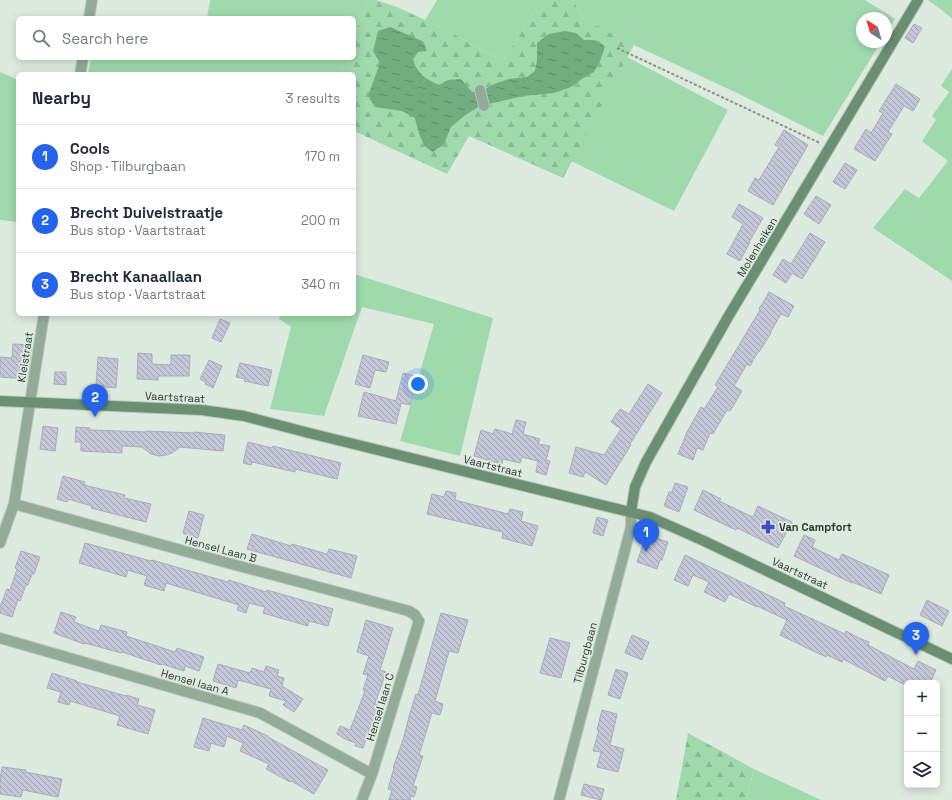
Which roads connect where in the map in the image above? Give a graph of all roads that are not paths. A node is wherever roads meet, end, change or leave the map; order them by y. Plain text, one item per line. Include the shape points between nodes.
1 (92, 0) edge
2 (918, 0) edge
3 (89, 16) edge
4 (83, 60) edge
5 (80, 72) edge
6 (480, 90) dead end
7 (484, 106) dead end
8 (44, 316) edge
9 (0, 401) edge
10 (30, 403) junction
11 (14, 504) junction
12 (631, 512) junction
13 (0, 543) edge
14 (419, 621) joint
15 (0, 638) edge
16 (952, 659) edge
17 (372, 774) junction
18 (362, 800) edge
19 (559, 800) edge

1 - 3 street
2 - 12 main road, Molenheiken via 728,317 646,462 636,487
4 - 5 street
6 - 7 street
8 - 10 street, Kleistraat
9 - 10 main road, Vaartstraat
10 - 11 street, Kleistraat
10 - 12 main road, Vaartstraat via 202,410 244,416
11 - 13 street, Kleistraat
11 - 14 street, Hensel Laan B via 409,611
12 - 16 main road, Vaartstraat via 704,541
12 - 19 street, Tilburgbaan via 631,527
14 - 17 street, Hensel laan C
15 - 17 street, Hensel laan A via 260,713
17 - 18 street, Hensel laan C

